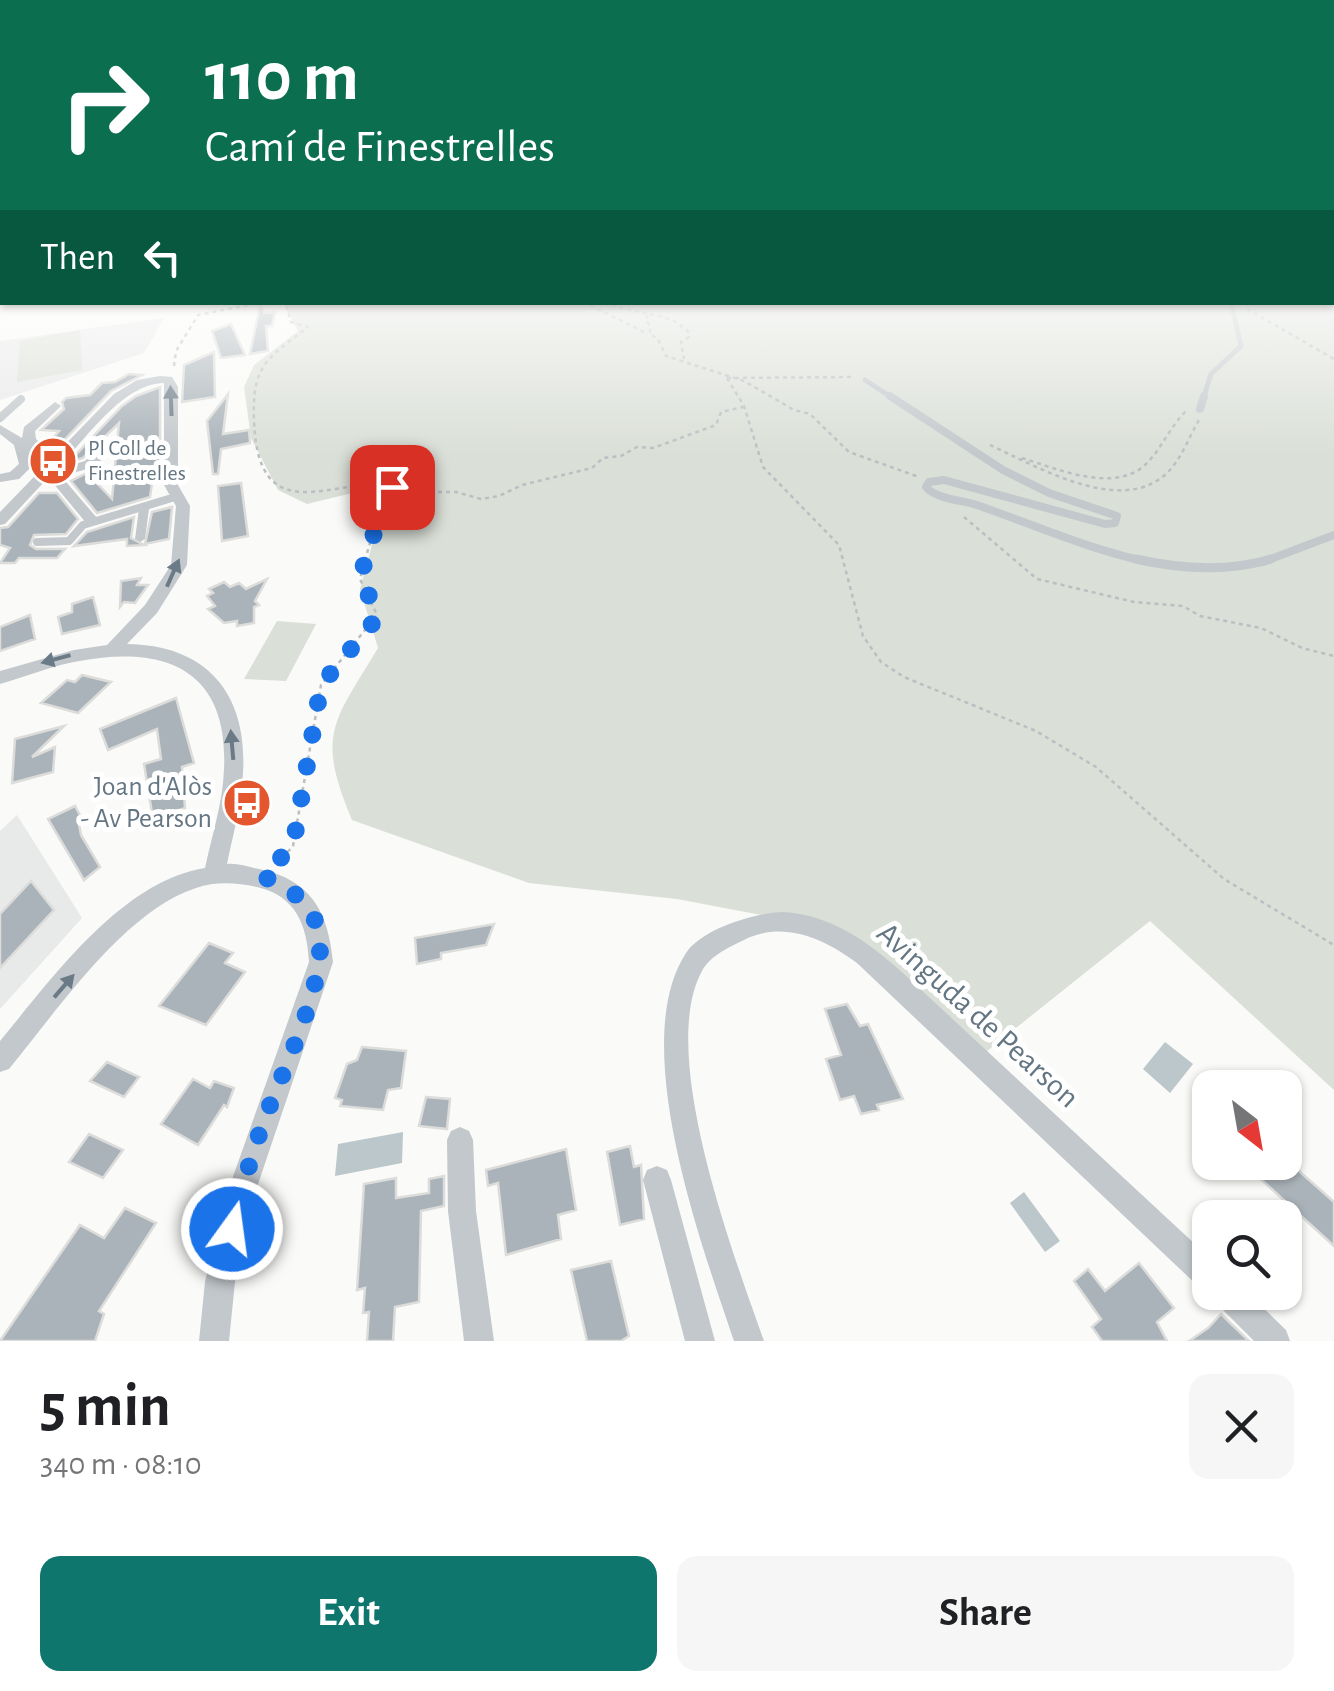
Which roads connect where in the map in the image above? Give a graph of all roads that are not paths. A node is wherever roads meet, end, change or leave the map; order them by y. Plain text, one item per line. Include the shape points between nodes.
1 (1237, 330) edge
2 (865, 380) road end
3 (21, 399) dead end
4 (1200, 405) road end
5 (55, 406) dead end
6 (0, 418) edge
7 (0, 429) edge
8 (106, 447) dead end
9 (26, 459) junction
10 (4, 478) edge
11 (42, 478) junction
12 (952, 496) joint
13 (175, 497) junction
14 (144, 508) junction
15 (0, 521) edge
16 (92, 521) junction
17 (1334, 535) edge
18 (140, 539) dead end
19 (37, 542) dead end
20 (114, 648) junction
21 (0, 678) edge
22 (214, 875) junction
23 (0, 1060) edge
24 (460, 1140) dead end
25 (657, 1180) dead end
26 (1192, 1261) edge
27 (1243, 1310) edge
28 (214, 1341) edge
29 (479, 1341) edge
30 (700, 1341) edge
31 (749, 1341) edge
32 (1275, 1341) edge

1 - 4 lane via 1240,346 1211,374
2 - 12 lane via 1004,470 1118,520 1104,524 944,480 926,488
3 - 6 lane
5 - 9 street via 29,430 35,444
7 - 9 street via 18,440
8 - 11 street via 90,464
9 - 10 street via 26,466
13 -> 11 street via 168,380 133,385
11 - 15 street
11 - 16 street via 58,479
12 - 17 lane via 1068,540 1172,568 1266,560
13 - 14 lane
20 -> 13 street via 179,565 183,506
14 - 16 lane
14 - 18 street
16 - 19 lane via 69,542
20 -> 21 street
22 -> 20 street via 235,754 228,706 207,675 182,659
23 -> 22 street via 126,916 171,888
22 - 28 street via 262,876 291,889 319,928 320,962 238,1202
24 - 29 street
25 - 30 street
26 - 31 street, Avinguda de Pearson via 834,935 788,920 746,927 694,961 678,999 675,1053 718,1253
27 - 32 street

